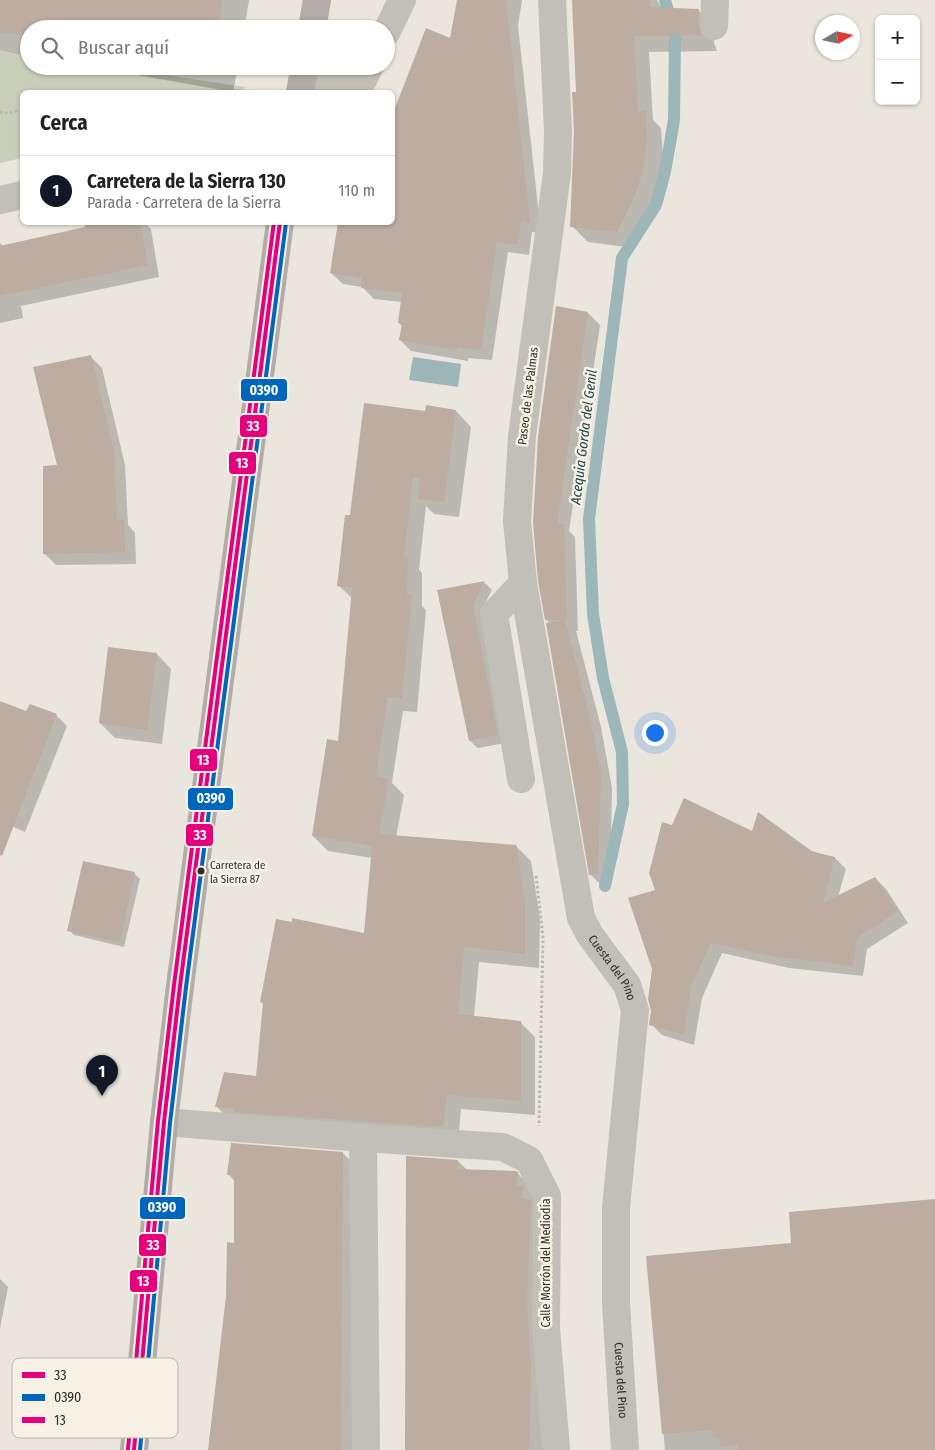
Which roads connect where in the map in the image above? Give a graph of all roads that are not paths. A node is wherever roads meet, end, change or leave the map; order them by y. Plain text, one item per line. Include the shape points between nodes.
1 (317, 0) edge
2 (402, 0) edge
3 (552, 0) edge
4 (314, 20) edge
5 (392, 20) edge
6 (366, 75) edge
7 (302, 80) edge
8 (20, 195) edge
9 (0, 200) edge
10 (280, 225) edge
11 (523, 583) junction
12 (520, 779) dead end
13 (164, 1122) junction
14 (363, 1138) junction
15 (142, 1358) edge
16 (366, 1450) edge
17 (556, 1450) edge
18 (625, 1450) edge

1 - 4 main road
2 - 5 street
3 - 11 street, Paseo de las Palmas via 557,173 522,436 517,521
6 - 7 street via 363,80 345,89
8 - 9 street
10 - 13 main road
11 - 12 street via 494,614
11 - 18 street, Cuesta del Pino via 581,918 590,936 627,985 635,1010 616,1208 616,1303
13 - 14 street, Calle Morrón del Mediodía
13 - 15 main road
14 - 16 street
14 - 17 street, Calle Morrón del Mediodía via 503,1147 529,1160 547,1196 546,1328

